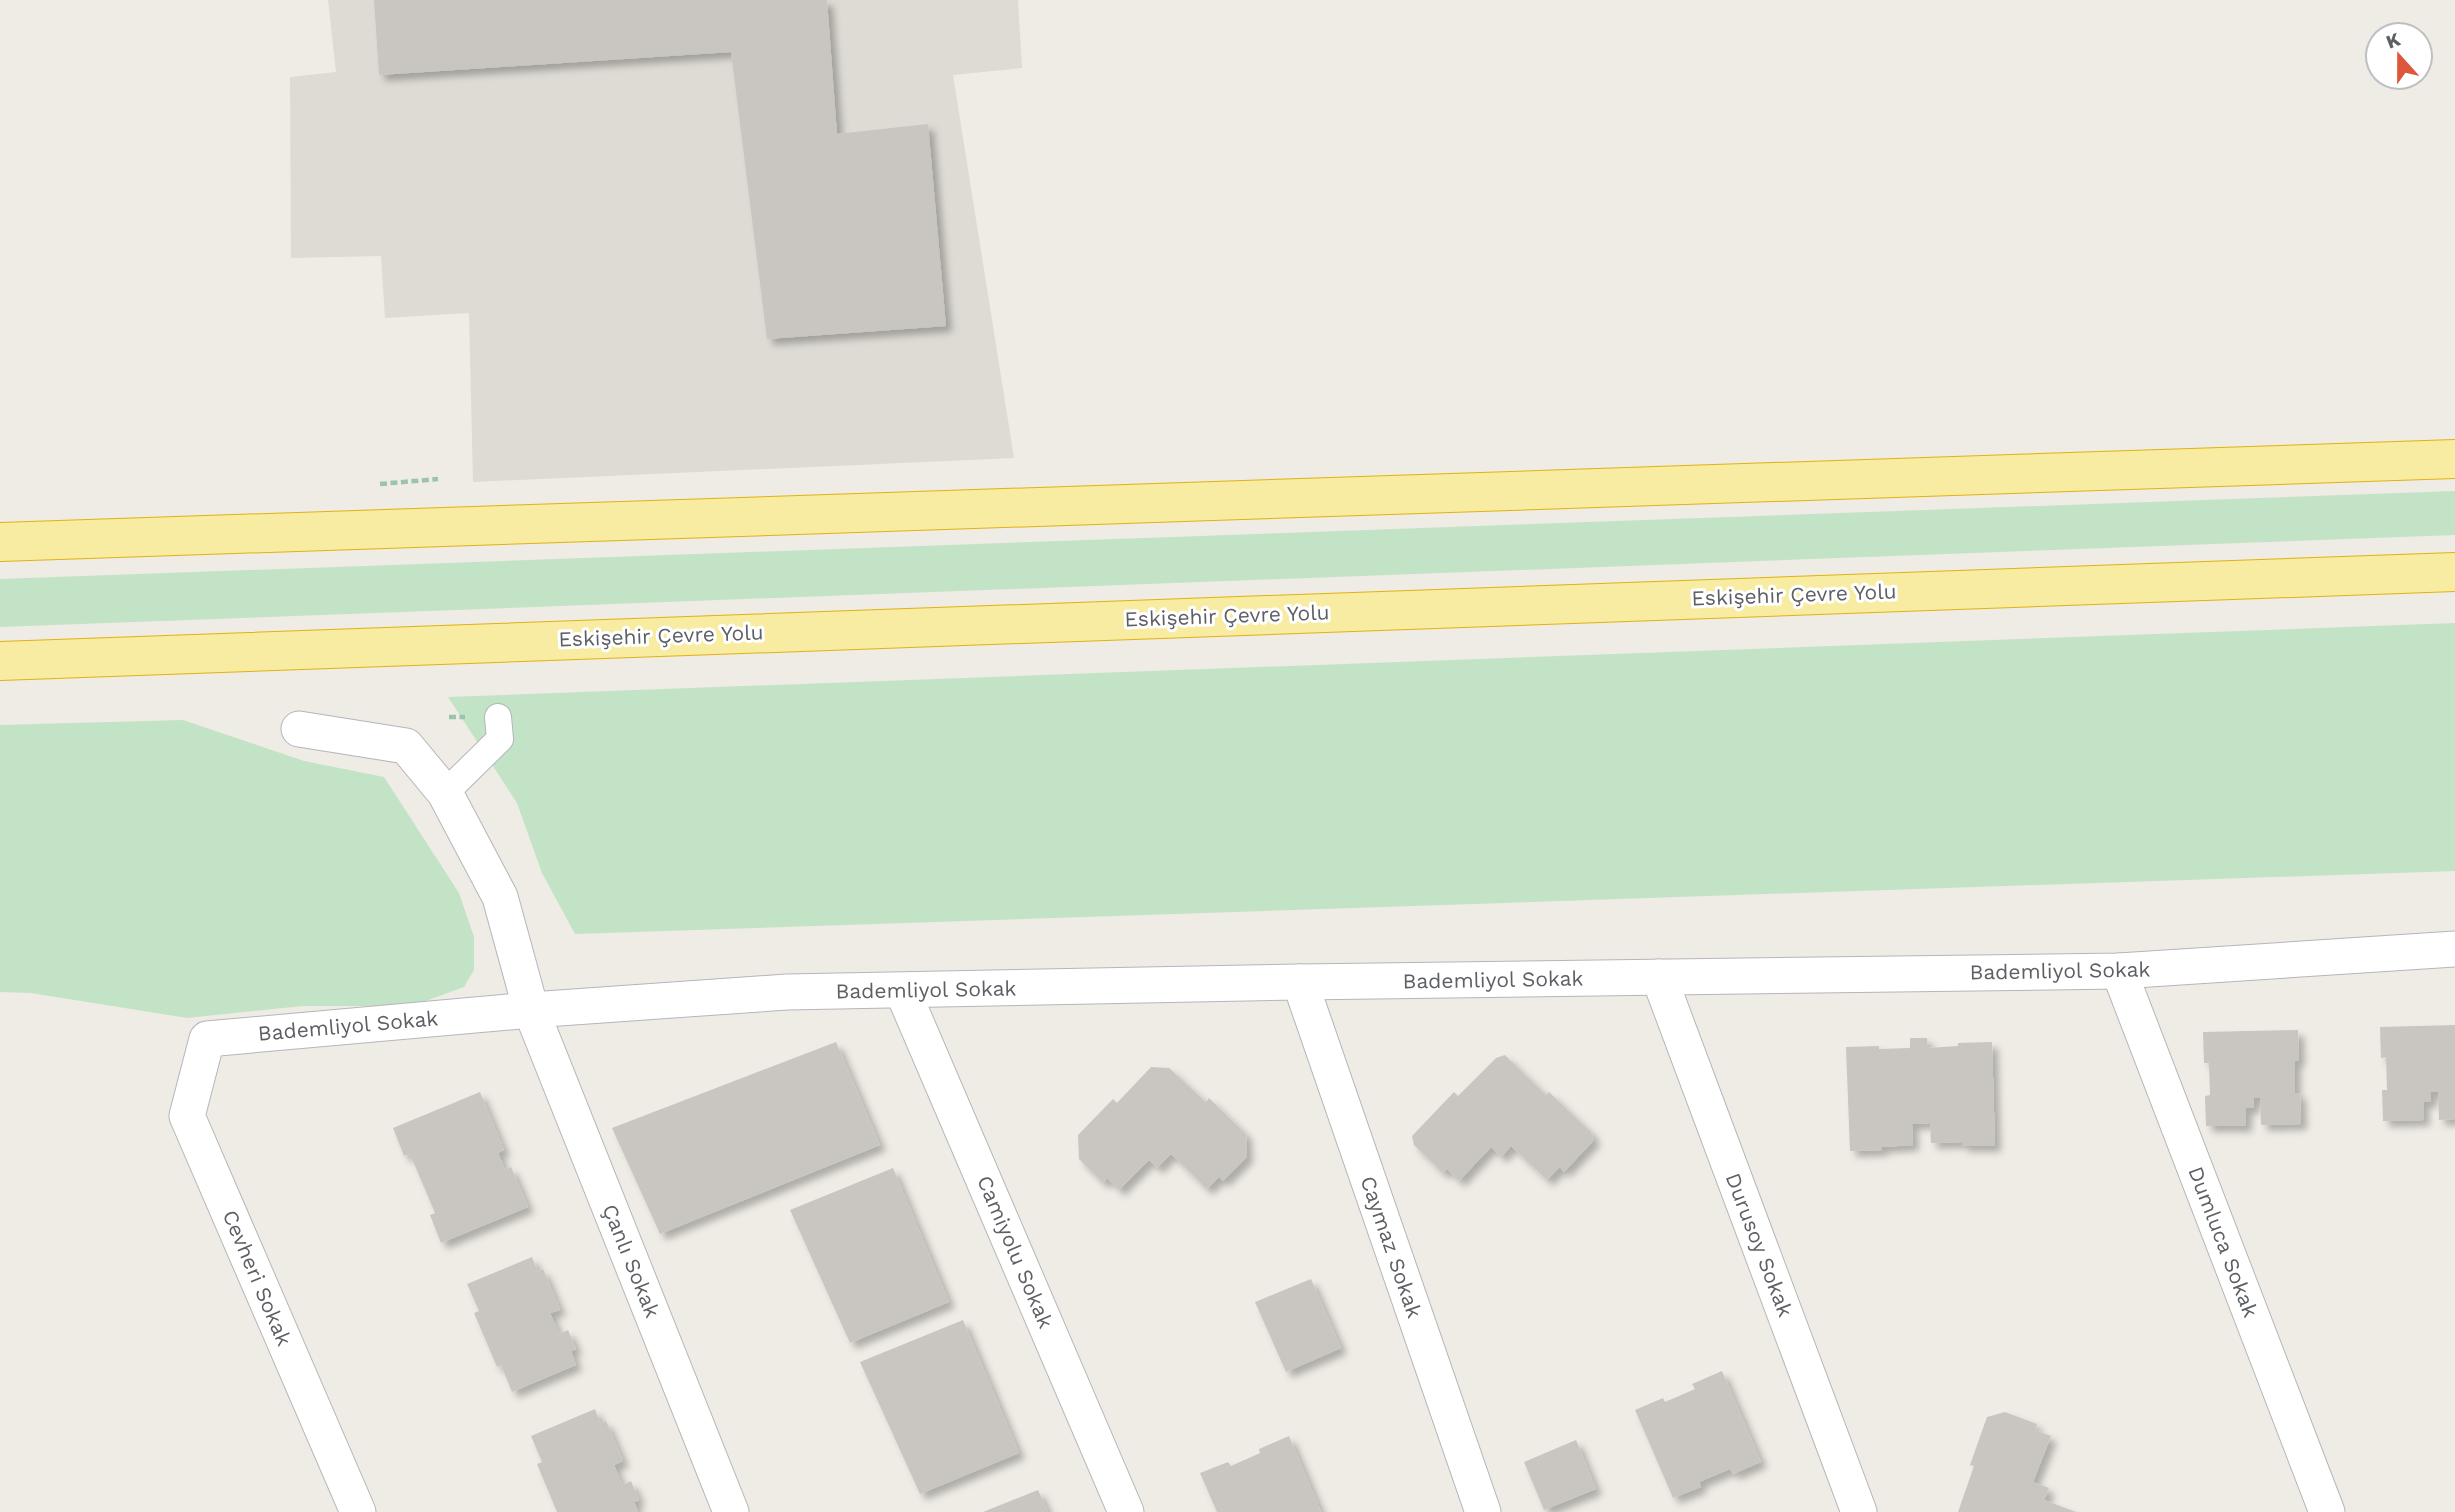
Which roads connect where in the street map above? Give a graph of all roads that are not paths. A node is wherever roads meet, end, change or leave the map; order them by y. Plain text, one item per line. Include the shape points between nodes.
1 (2455, 459) edge
2 (0, 542) edge
3 (2455, 572) edge
4 (0, 660) edge
5 (498, 718) dead end
6 (299, 729) dead end
7 (445, 793) junction
8 (2455, 949) edge
9 (2119, 971) junction
10 (1658, 977) junction
11 (1300, 982) junction
12 (903, 992) junction
13 (531, 1010) junction
14 (207, 1039) joint
15 (358, 1512) edge
16 (731, 1512) edge
17 (1126, 1512) edge
18 (1483, 1512) edge
19 (1859, 1512) edge
20 (2327, 1512) edge

1 - 2 highway
3 - 4 highway, Eskişehir Çevre Yolu
5 - 7 street via 500,738
6 - 7 street via 406,746
7 - 13 street via 500,897
8 - 9 street, Bademliyol Sokak
9 - 10 street, Bademliyol Sokak
9 - 20 street, Dumluca Sokak
10 - 11 street, Bademliyol Sokak
10 - 19 street, Durusoy Sokak
11 - 12 street, Bademliyol Sokak
11 - 18 street, Caymaz Sokak
12 - 13 street, Bademliyol Sokak via 787,992
12 - 17 street, Camiyolu Sokak
13 - 14 street, Bademliyol Sokak
13 - 16 street, Çanlı Sokak
14 - 15 street, Cevheri Sokak via 187,1116

